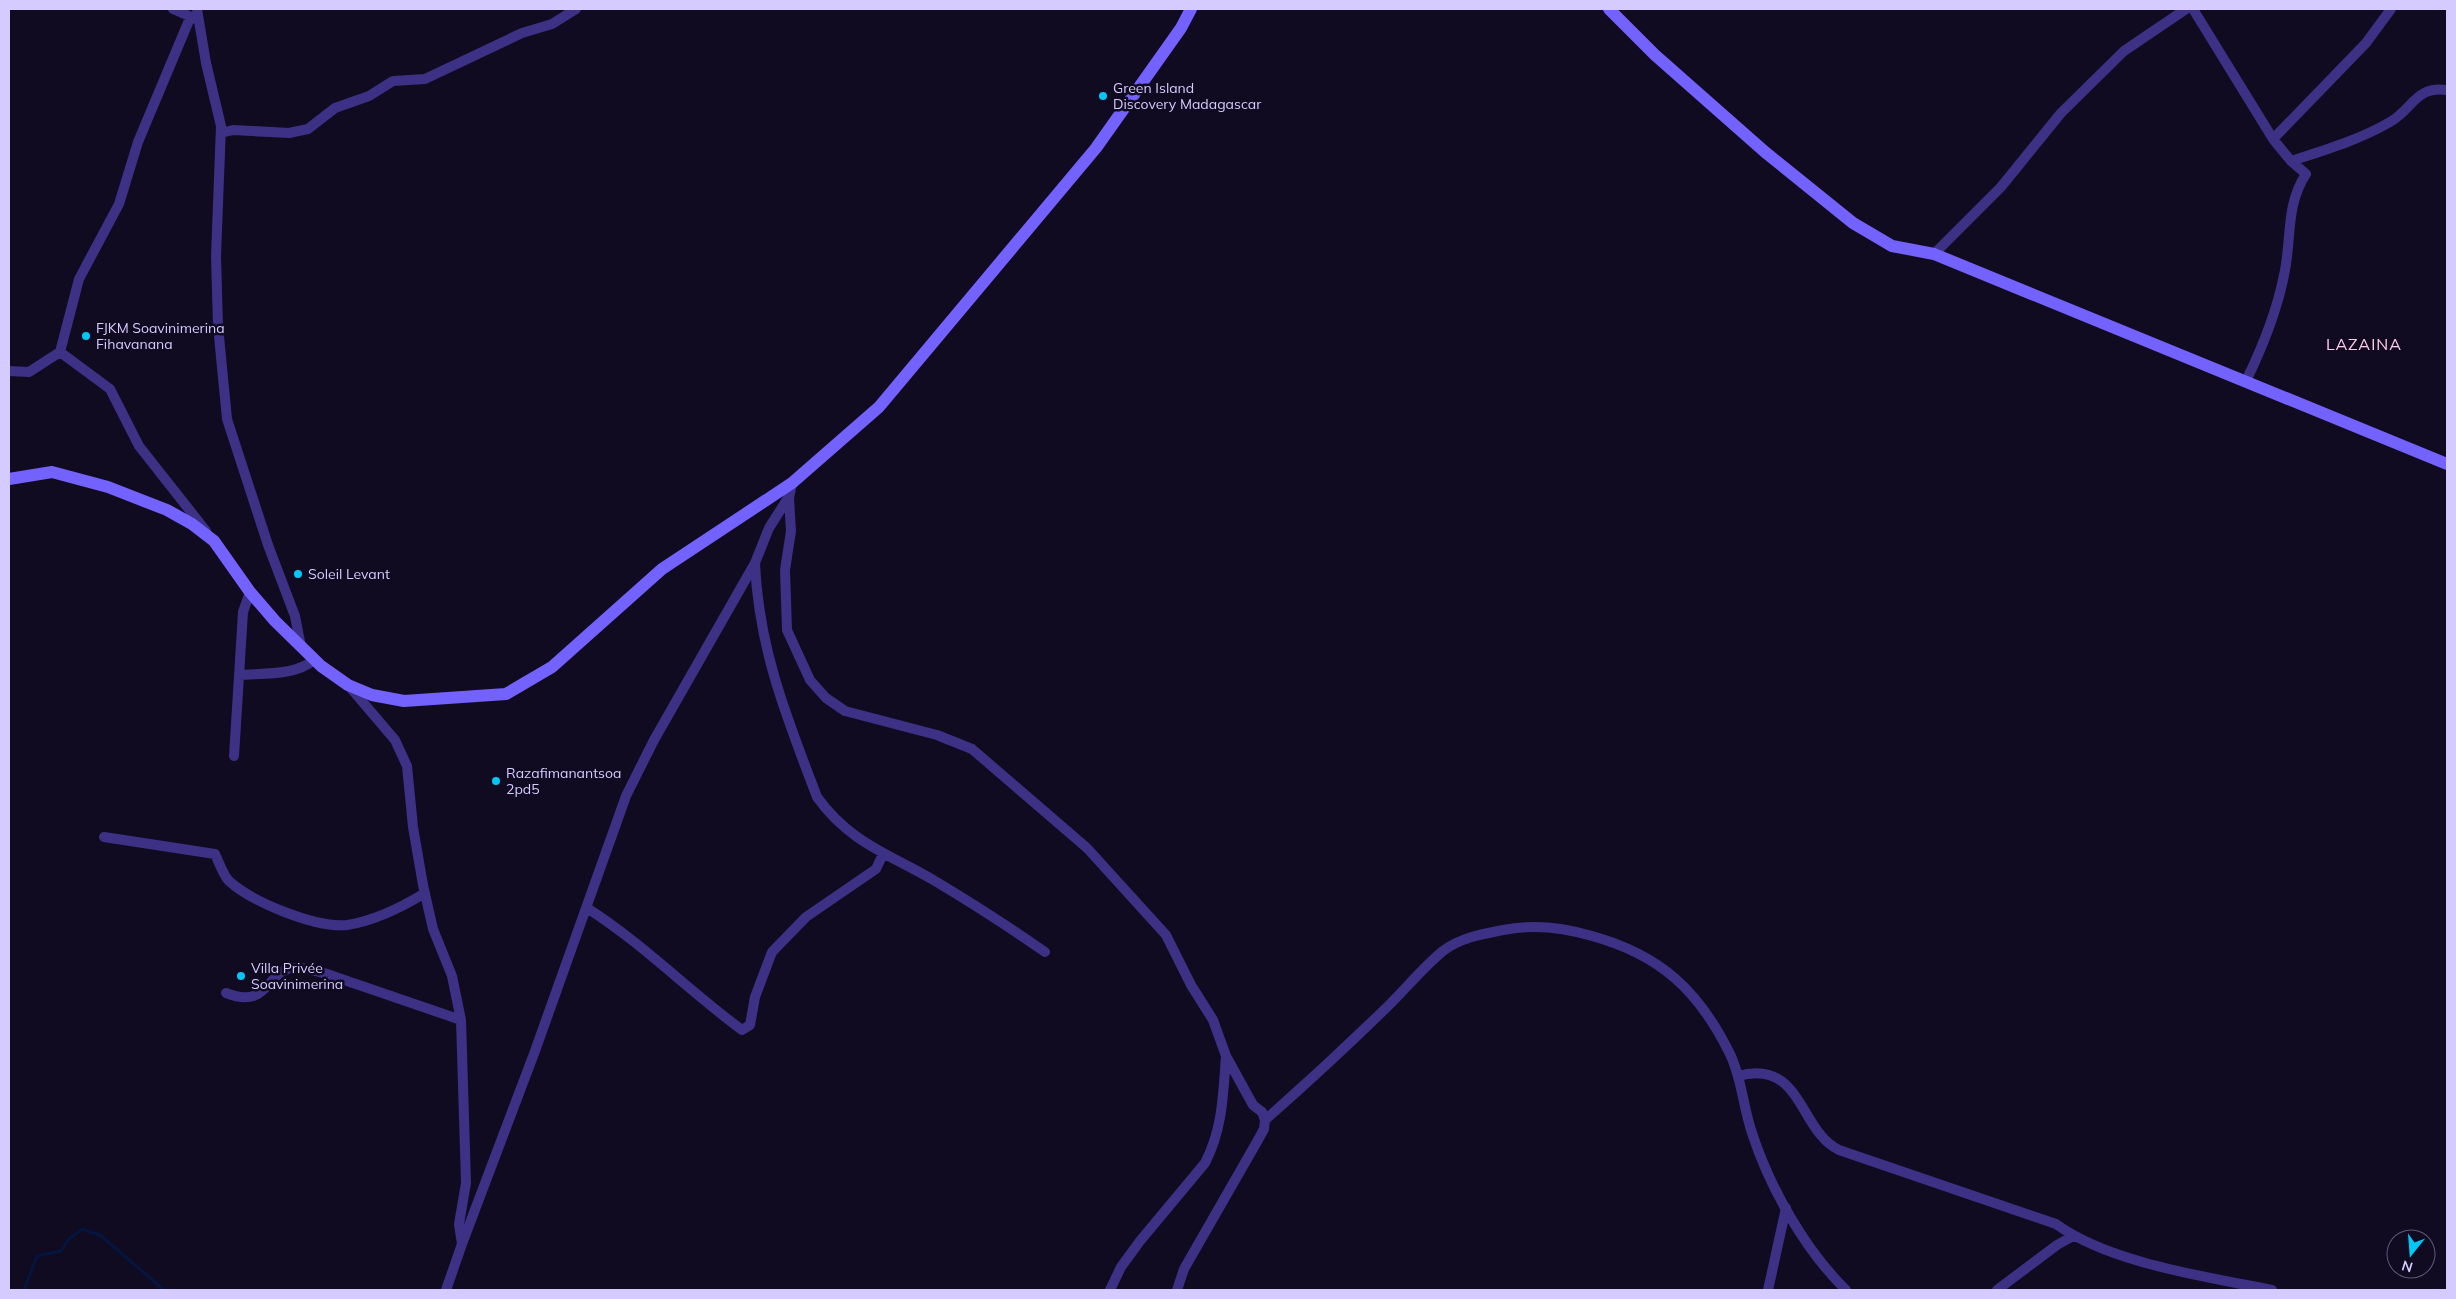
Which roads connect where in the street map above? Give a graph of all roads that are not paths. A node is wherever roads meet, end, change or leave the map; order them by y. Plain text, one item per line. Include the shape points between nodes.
1 (173, 9) edge
2 (576, 9) edge
3 (1191, 9) edge
4 (1609, 9) edge
5 (2186, 9) edge
6 (2193, 9) edge
7 (2391, 9) edge
8 (195, 15) edge
9 (2447, 90) edge
10 (221, 132) junction
11 (2274, 139) junction
12 (2291, 161) junction
13 (1934, 254) junction
14 (60, 352) junction
15 (9, 371) edge
16 (2246, 381) junction
17 (2447, 464) edge
18 (9, 479) edge
19 (792, 483) junction
20 (789, 498) junction
21 (214, 541) junction
22 (755, 563) junction
23 (250, 592) junction
24 (300, 647) junction
25 (314, 660) junction
26 (239, 675) junction
27 (348, 685) junction
28 (234, 756) dead end
29 (104, 836) dead end
30 (882, 854) junction
31 (425, 893) junction
32 (587, 908) junction
33 (1045, 952) dead end
34 (226, 993) dead end
35 (461, 1020) junction
36 (1226, 1056) junction
37 (1738, 1076) junction
38 (1265, 1120) junction
39 (1786, 1208) junction
40 (2073, 1236) junction
41 (462, 1244) junction
42 (446, 1290) edge
43 (1110, 1290) edge
44 (1177, 1290) edge
45 (1768, 1290) edge
46 (1846, 1290) edge
47 (1997, 1290) edge
48 (2272, 1290) edge

1 - 8 street
2 - 10 street via 552,24 506,40 425,79 393,81 369,96 335,108 308,129 289,133
3 - 19 main road via 1124,112 1062,192 879,407
4 - 13 main road via 1758,146 1853,222 1892,246
5 - 13 street via 2124,51 2061,113 2001,187
6 - 11 street
7 - 11 street via 2366,43
8 - 10 street
8 - 14 street via 138,142 119,204 80,279
9 - 12 street via 2429,90 2390,122 2358,139
10 - 24 street via 216,256 218,326 227,419 268,545 296,616
11 - 12 street
12 - 16 street via 2306,174 2292,205 2284,275 2272,318
13 - 16 main road
14 - 15 street via 29,372
14 - 21 street via 110,389 139,446
16 - 17 main road
18 - 21 main road via 52,472 108,487 167,510
19 - 20 street
19 - 27 main road via 662,569 552,667 506,694 404,701 372,695
20 - 22 street via 769,528
20 - 36 street via 791,531 785,570 787,630 810,680 826,698 845,711 937,735 972,749 1059,822 1128,890 1166,935 1191,986 1213,1020
21 - 23 main road
22 - 30 street via 757,604 776,690 817,797 828,813 858,839
22 - 32 street via 626,796
23 - 24 main road
23 - 26 street via 243,612
24 - 25 main road
25 - 26 street via 307,666 287,672
25 - 27 main road
26 - 28 street
27 - 31 street via 395,740 407,766
29 - 31 street via 215,854 228,880 262,903 324,923 354,923 387,913
30 - 32 street via 876,869 806,917 772,952 755,997 750,1025 742,1030 644,948
30 - 33 street via 936,882
31 - 35 street via 433,929 452,976
32 - 41 street
34 - 35 street via 241,999 251,998 260,994 284,971 300,968
35 - 41 street via 466,1184 459,1224
36 - 38 street
36 - 43 street via 1220,1125 1205,1163 1121,1267
37 - 38 street via 1731,1056 1705,1010 1681,984 1638,951 1554,927 1514,928 1473,936 1443,951
37 - 39 street via 1751,1131 1766,1171
37 - 40 street via 1751,1072 1774,1076 1802,1104 1829,1146 2056,1224
38 - 44 street via 1264,1129 1184,1269
39 - 45 street
39 - 46 street via 1815,1252
40 - 47 street
40 - 48 street via 2165,1267
41 - 42 street

